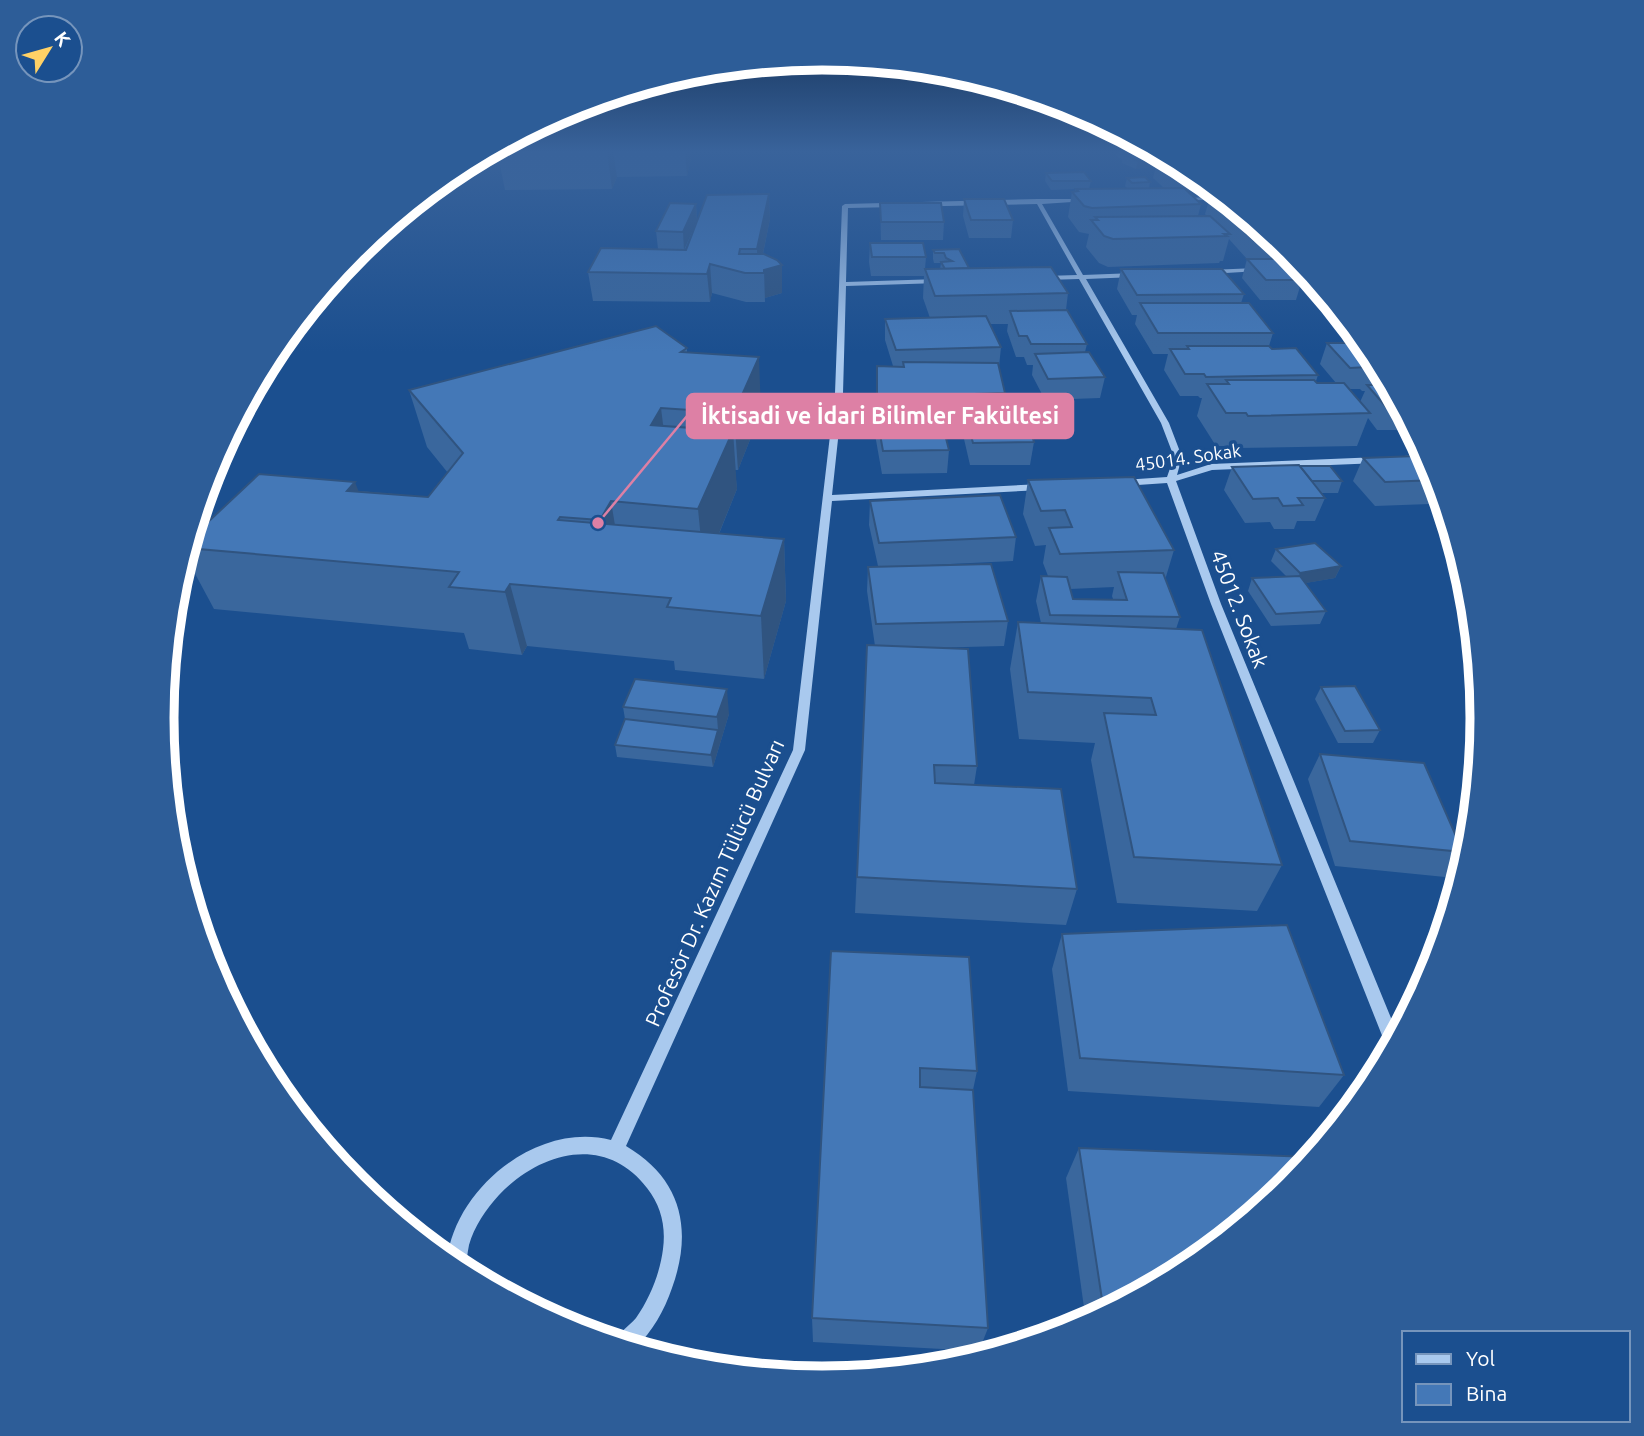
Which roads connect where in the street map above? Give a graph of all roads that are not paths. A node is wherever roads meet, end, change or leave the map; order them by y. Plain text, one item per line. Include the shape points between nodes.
1 (845, 218) edge
2 (1048, 218) edge
3 (1288, 269) edge
4 (1199, 272) edge
5 (1147, 274) edge
6 (1081, 277) junction
7 (1041, 278) edge
8 (948, 281) edge
9 (842, 284) junction
10 (1416, 459) edge
11 (1171, 480) junction
12 (1116, 483) edge
13 (1047, 487) edge
14 (827, 498) junction
15 (1388, 1032) edge
16 (616, 1149) junction
17 (458, 1254) edge
18 (633, 1338) edge

1 - 9 street, Profesör Dr. Kazım Tülücü Bulvarı
2 - 6 street, 45012. Sokak
3 - 4 street
5 - 6 street
6 - 7 street
6 - 11 street, 45012. Sokak via 1165,424 1178,457
8 - 9 street
9 - 14 street, Profesör Dr. Kazım Tülücü Bulvarı via 839,393
10 - 11 street, 45014. Sokak via 1211,467
11 - 12 street, 45014. Sokak
11 - 15 street, 45012. Sokak
13 - 14 street
14 - 16 street, Profesör Dr. Kazım Tülücü Bulvarı via 799,750
16 - 17 street via 585,1143 552,1149 520,1164 491,1189 469,1221
16 - 18 street via 643,1166 662,1192 673,1226 671,1264 657,1303

